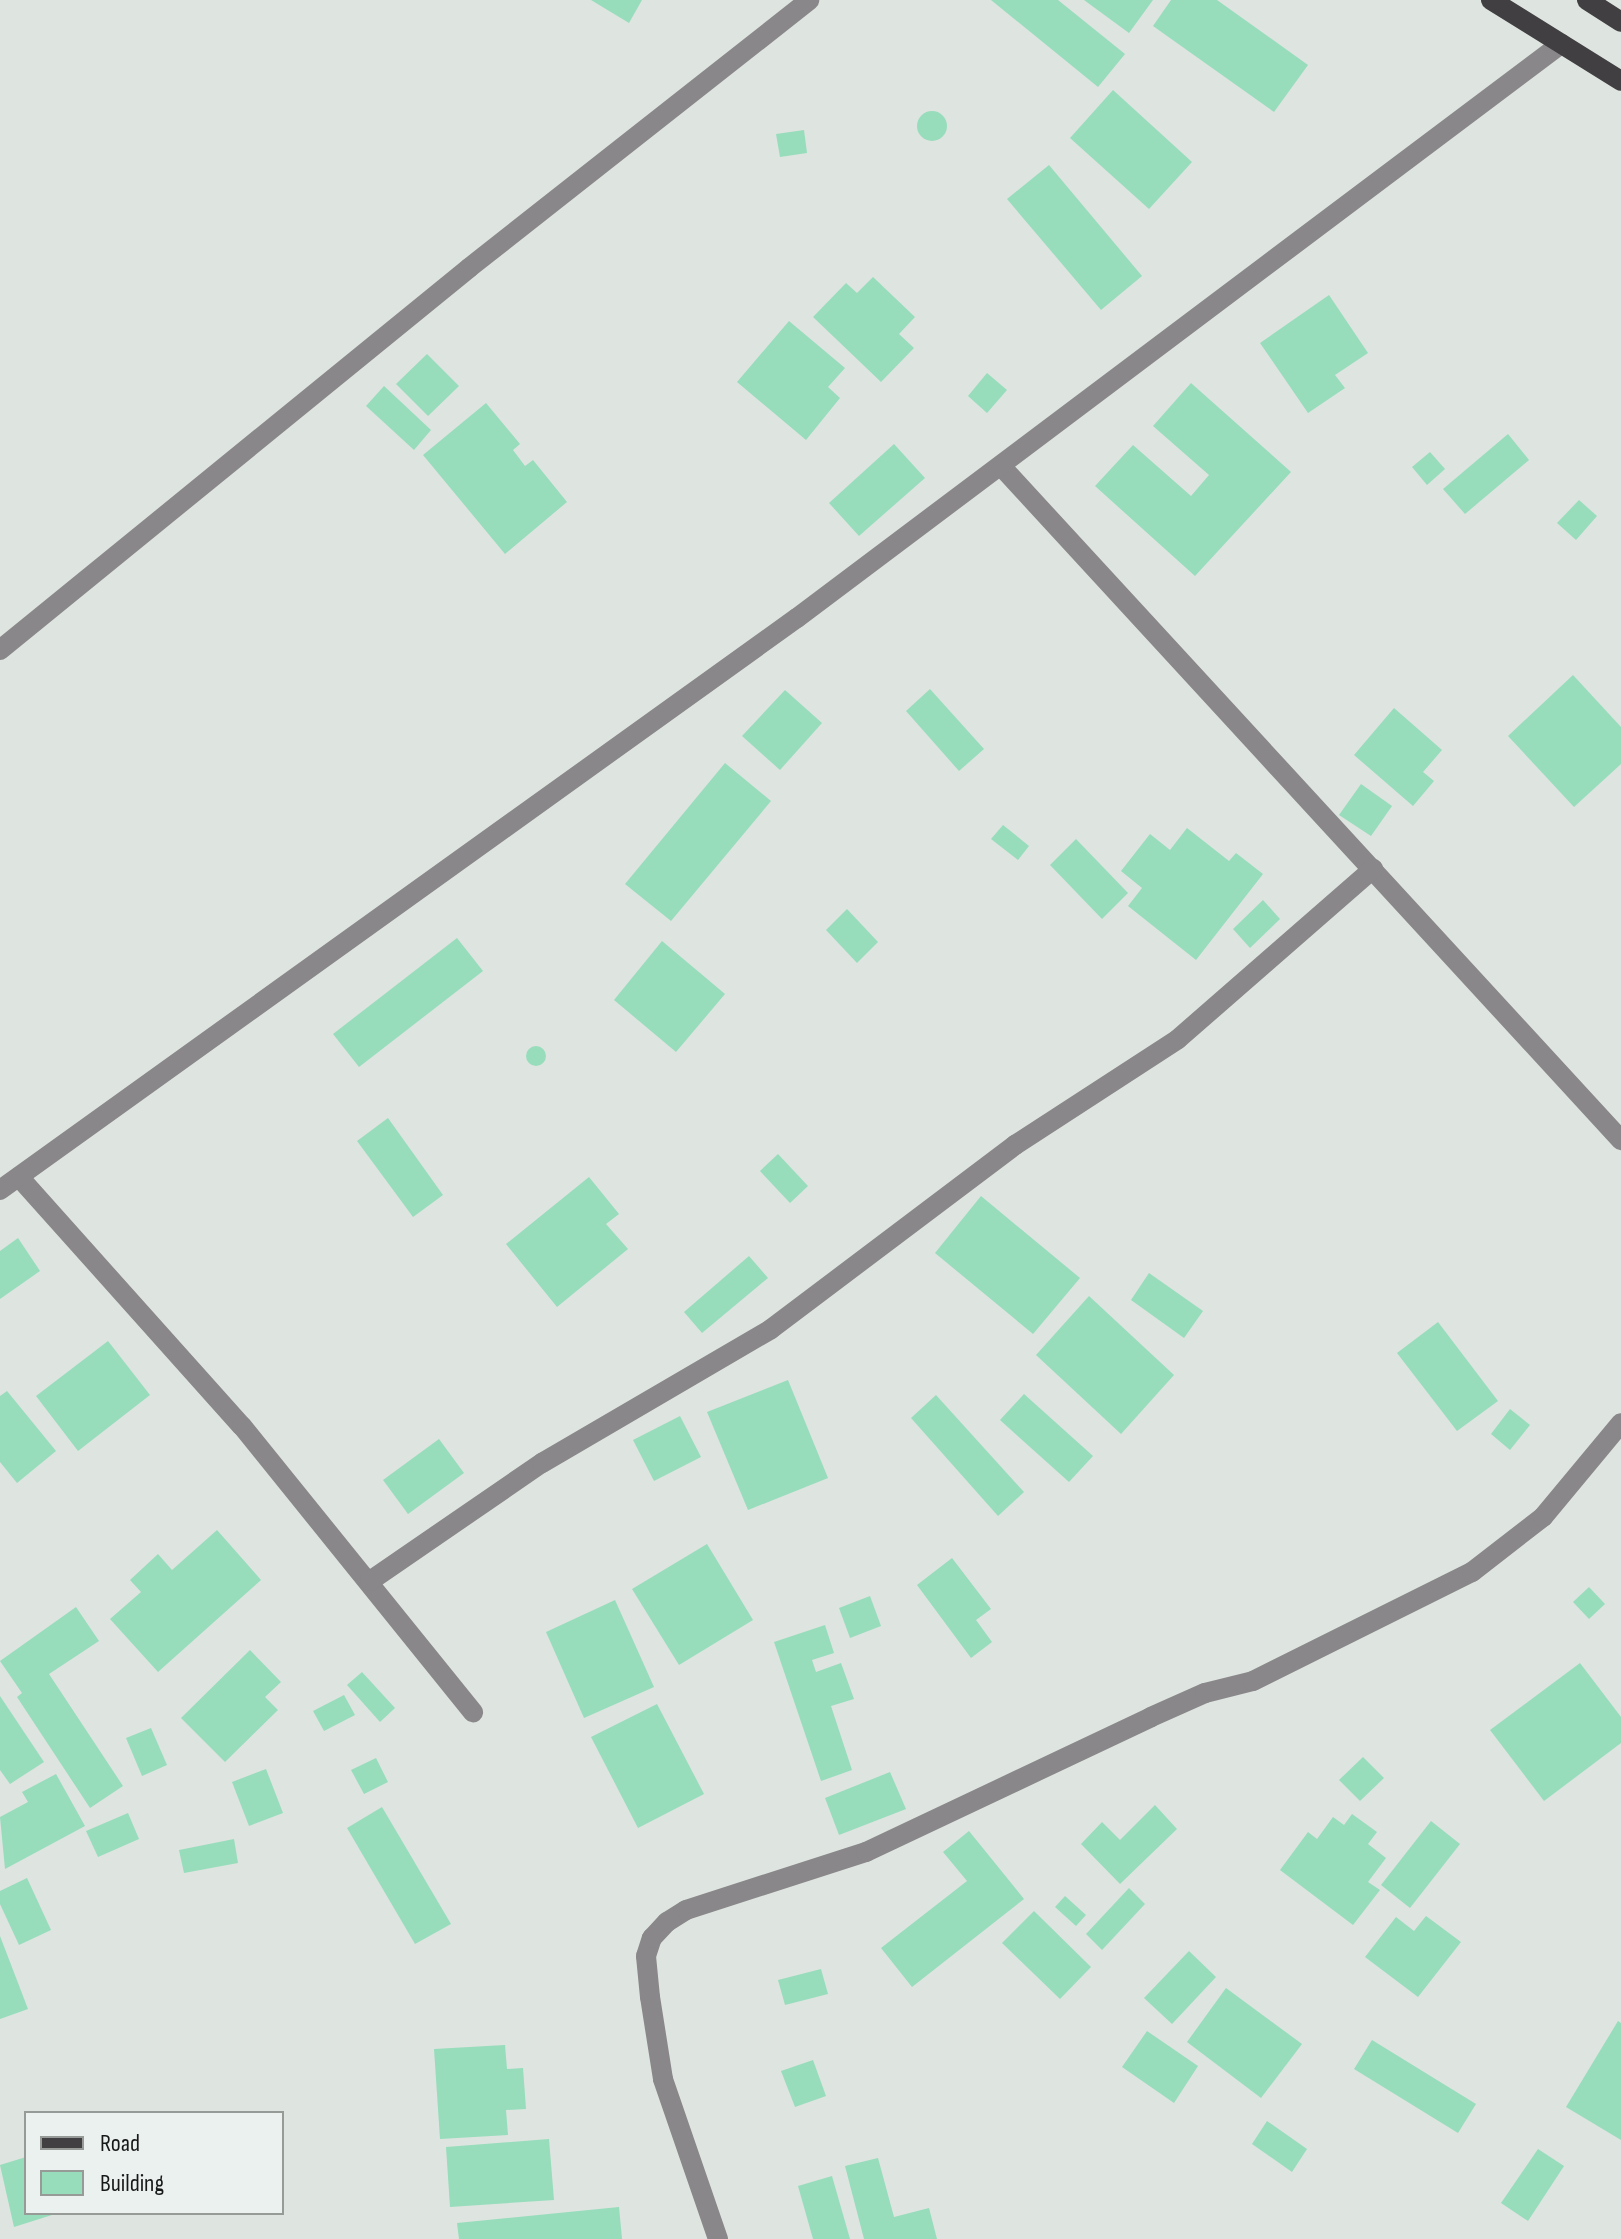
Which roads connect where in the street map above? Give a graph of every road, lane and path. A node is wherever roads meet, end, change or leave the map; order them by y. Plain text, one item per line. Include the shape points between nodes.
1 (809, 0) edge
2 (1491, 0) edge
3 (1587, 0) edge
4 (1621, 22) edge
5 (1561, 44) junction
6 (1621, 81) edge
7 (1001, 466) junction
8 (0, 650) edge
9 (1373, 869) junction
10 (1621, 1140) edge
11 (19, 1177) junction
12 (0, 1190) edge
13 (1621, 1423) edge
14 (370, 1581) junction
15 (473, 1712) dead end
16 (718, 2239) edge

1 - 8 street via 444,288
2 - 5 main road
3 - 4 main road
5 - 6 main road
5 - 7 street
7 - 9 street
7 - 11 street via 410,899
9 - 10 street
9 - 14 street via 1178,1039 1015,1145 771,1329 542,1463
11 - 12 street
11 - 14 street via 242,1426
13 - 16 street via 1543,1517 1472,1572 1253,1681 1205,1693 983,1792 866,1852 686,1910 667,1922 652,1938 646,1956 663,2079
14 - 15 street

